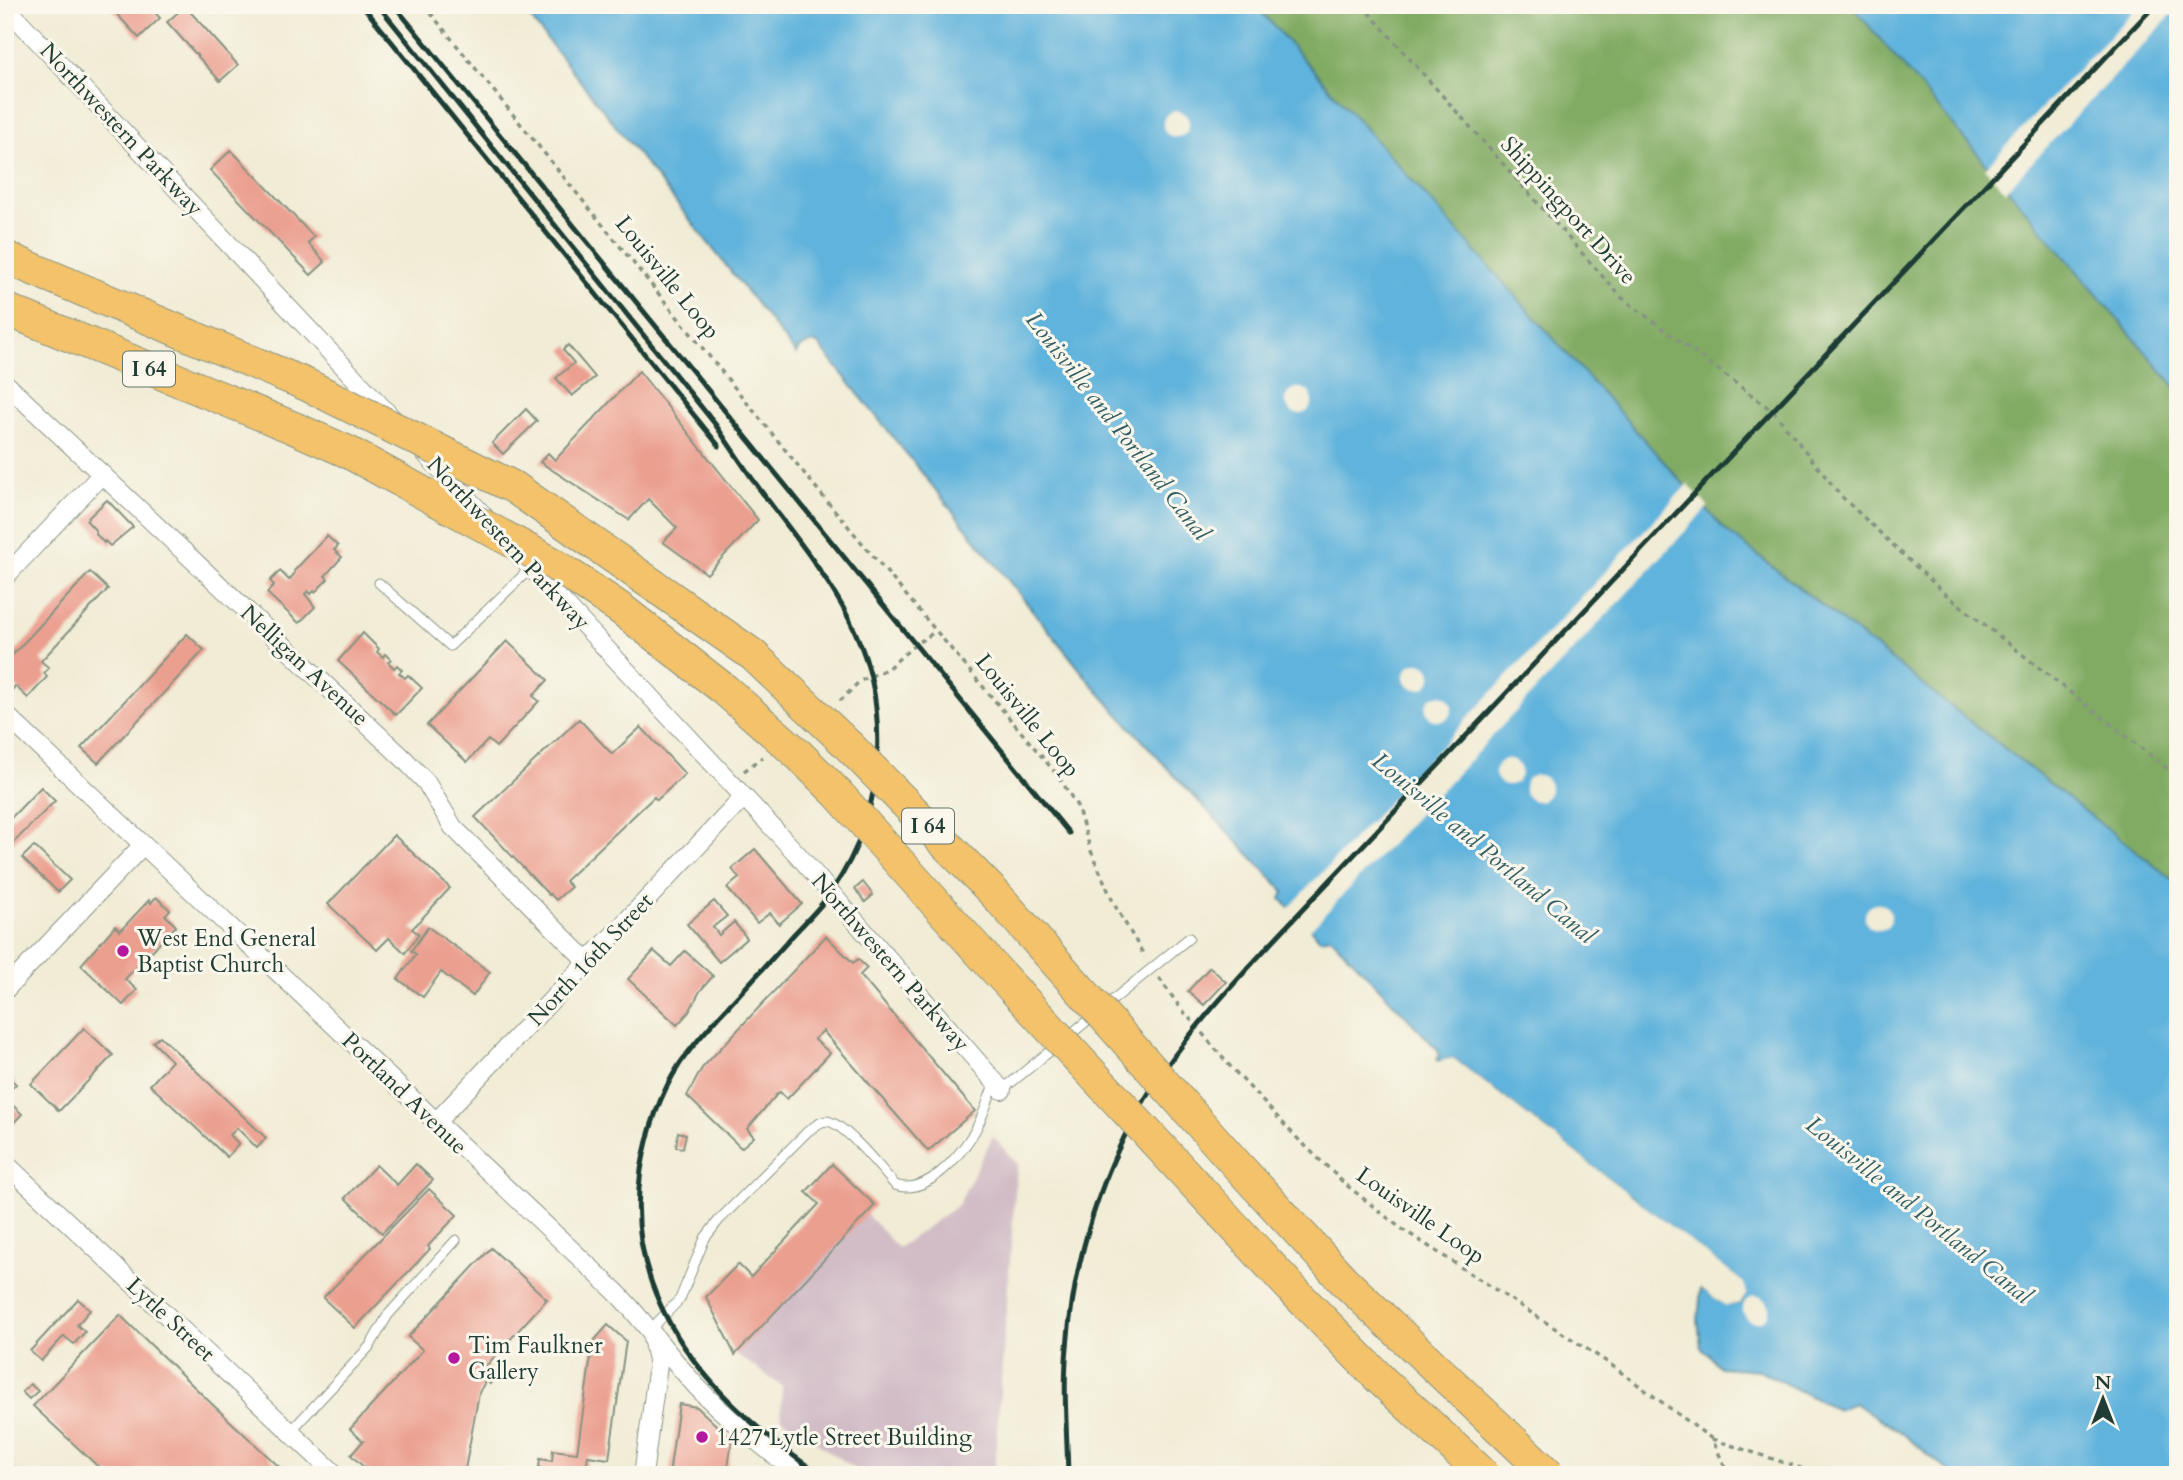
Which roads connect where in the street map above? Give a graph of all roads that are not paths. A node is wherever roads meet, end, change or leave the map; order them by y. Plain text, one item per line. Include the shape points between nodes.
1 (9, 11) edge
2 (5, 257) edge
3 (5, 309) edge
4 (5, 383) edge
5 (102, 474) junction
6 (531, 568) junction
7 (5, 577) edge
8 (379, 583) dead end
9 (5, 714) edge
10 (744, 797) junction
11 (143, 845) junction
12 (1189, 938) dead end
13 (587, 961) junction
14 (5, 990) edge
15 (998, 1086) junction
16 (436, 1122) junction
17 (5, 1163) edge
18 (456, 1240) dead end
19 (649, 1331) junction
20 (290, 1432) junction
21 (336, 1475) edge
22 (643, 1475) edge
23 (800, 1475) edge
24 (1484, 1475) edge
25 (1549, 1475) edge

1 - 6 street, Northwestern Parkway
2 - 25 highway, I 64, bridge via 307,385 515,488 753,655 996,895 1344,1281
3 - 24 highway, I 64, bridge via 348,452 552,564 676,650 839,795 1295,1292
4 - 5 street, Nelligan Avenue
5 - 7 street
5 - 13 street, Nelligan Avenue via 403,758 426,782 453,827
6 - 8 lane via 450,646
6 - 10 street, Northwestern Parkway
9 - 11 street, Portland Avenue
10 - 13 street, North 16th Street
10 - 15 street, Northwestern Parkway
11 - 14 street
11 - 16 street, Portland Avenue
12 - 15 lane
13 - 16 street, North 16th Street
15 - 19 lane via 974,1133 949,1164 913,1188 895,1185 855,1140 831,1121 821,1121 719,1220 705,1238 680,1299
16 - 19 street, Portland Avenue via 616,1292
17 - 20 street, Lytle Street
18 - 20 lane via 388,1315 370,1346
19 - 22 street via 658,1365
19 - 23 street, Portland Avenue via 698,1388
20 - 21 street, Lytle Street

